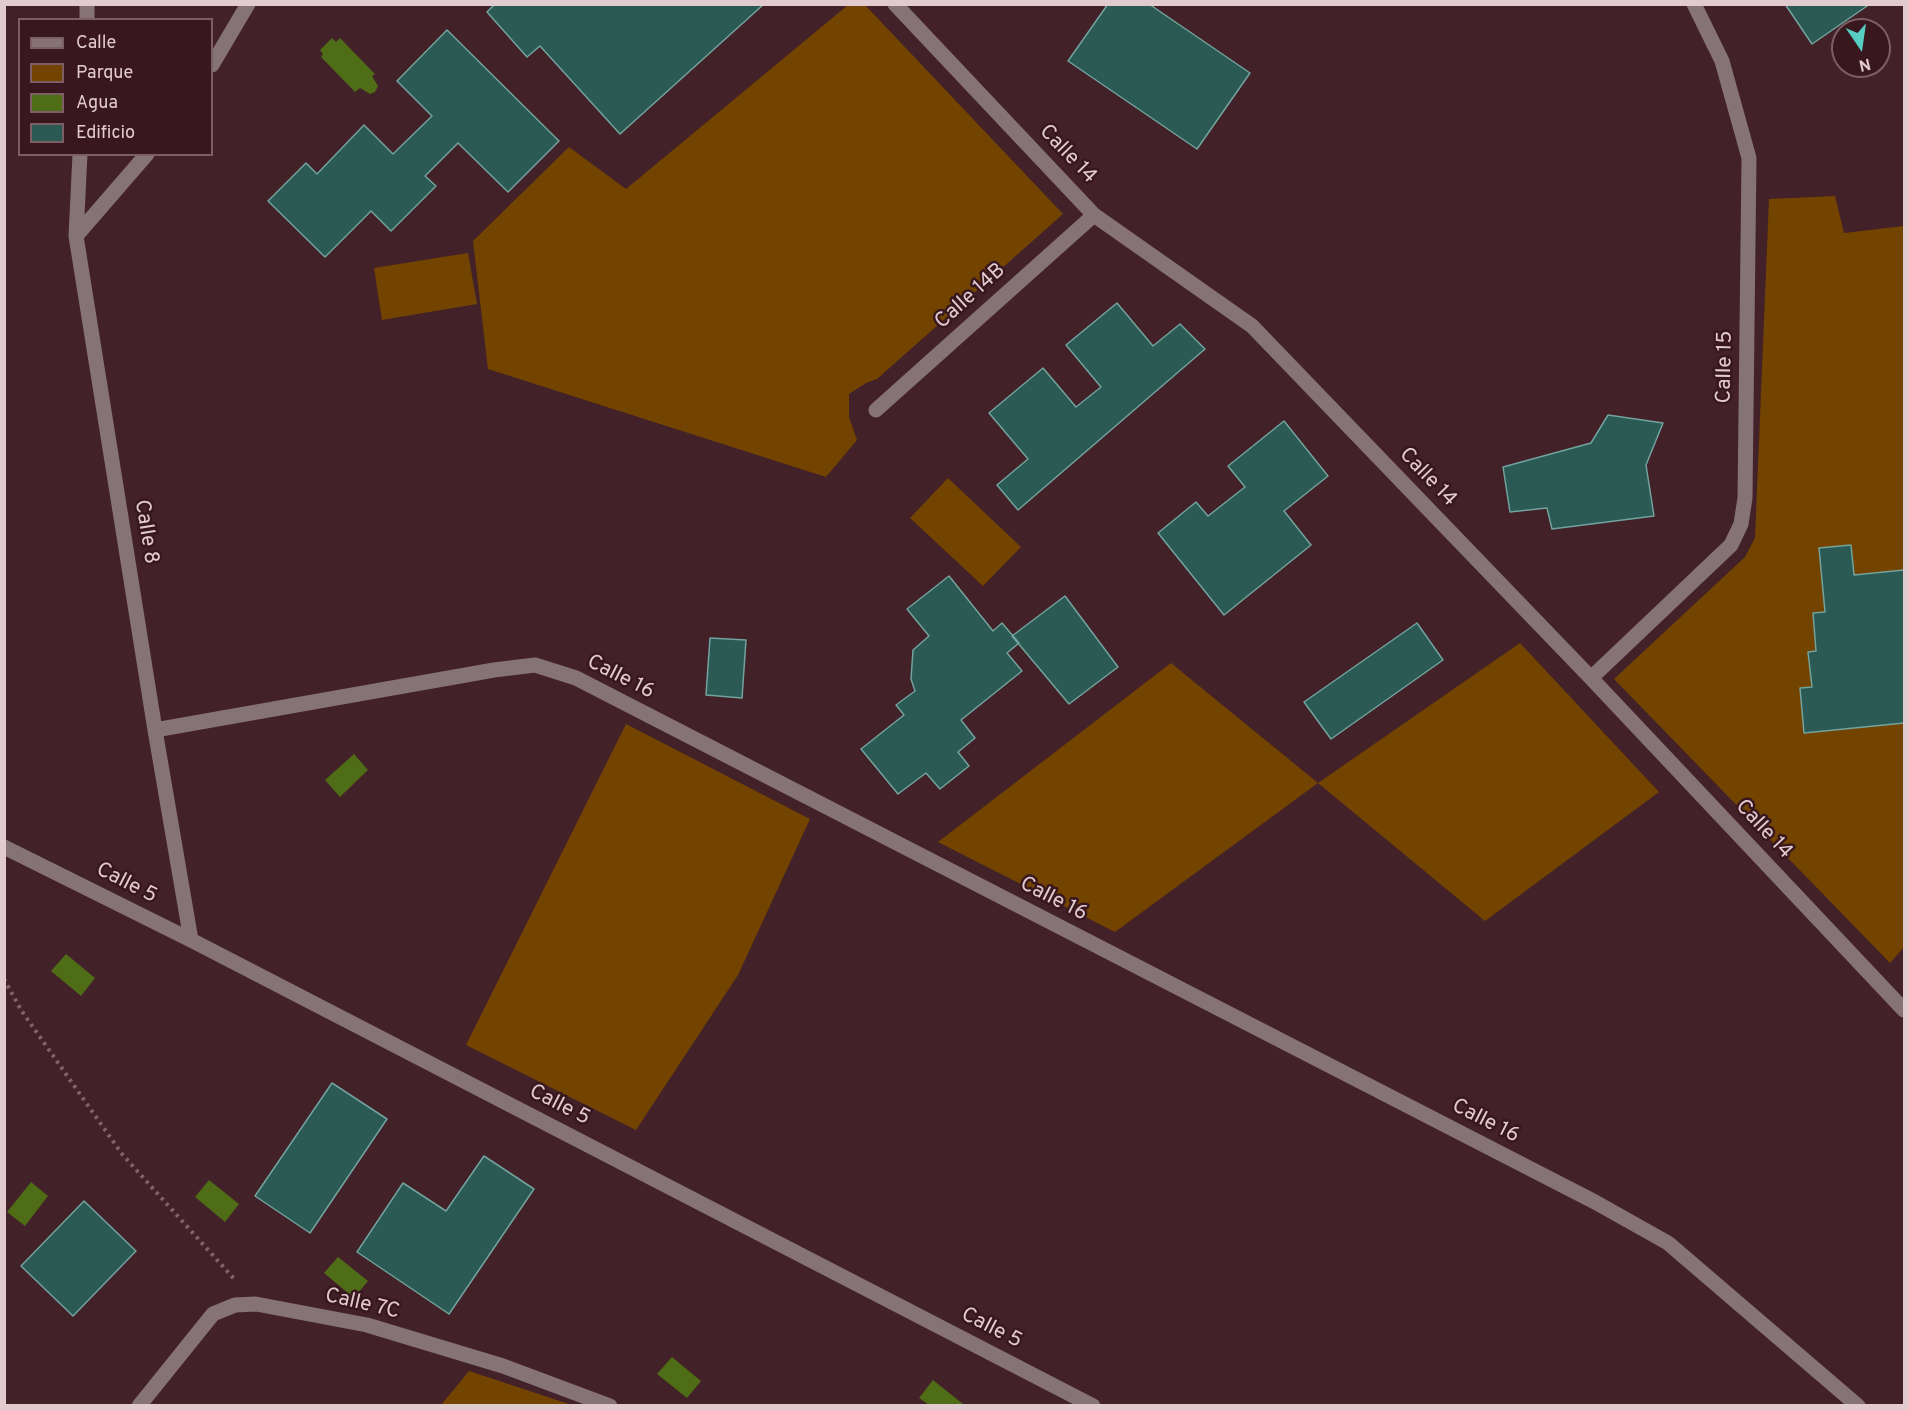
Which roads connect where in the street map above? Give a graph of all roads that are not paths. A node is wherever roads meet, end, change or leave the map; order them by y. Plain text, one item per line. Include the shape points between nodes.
1 (248, 4) edge
2 (895, 4) edge
3 (1694, 4) edge
4 (213, 63) edge
5 (80, 156) edge
6 (145, 156) edge
7 (1095, 215) junction
8 (76, 236) junction
9 (876, 410) dead end
10 (1591, 678) junction
11 (155, 730) junction
12 (4, 847) edge
13 (191, 940) junction
14 (1905, 1010) edge
15 (139, 1406) edge
16 (610, 1406) edge
17 (1093, 1406) edge
18 (1858, 1406) edge

1 - 4 street
2 - 7 street, Calle 14
3 - 10 street, Calle 15 via 1722,62 1749,158 1745,498 1741,524 1731,544
5 - 8 street, Calle 8
6 - 8 street
7 - 9 street, Calle 14B
7 - 10 street, Calle 14 via 1252,326
8 - 11 street, Calle 8
10 - 14 street, Calle 14
11 - 13 street, Calle 8
11 - 18 street, Calle 16 via 535,664 576,678 1668,1243
12 - 13 street, Calle 5
13 - 17 street, Calle 5
15 - 16 street, Calle 7C via 213,1314 235,1305 256,1304 367,1325 503,1366

